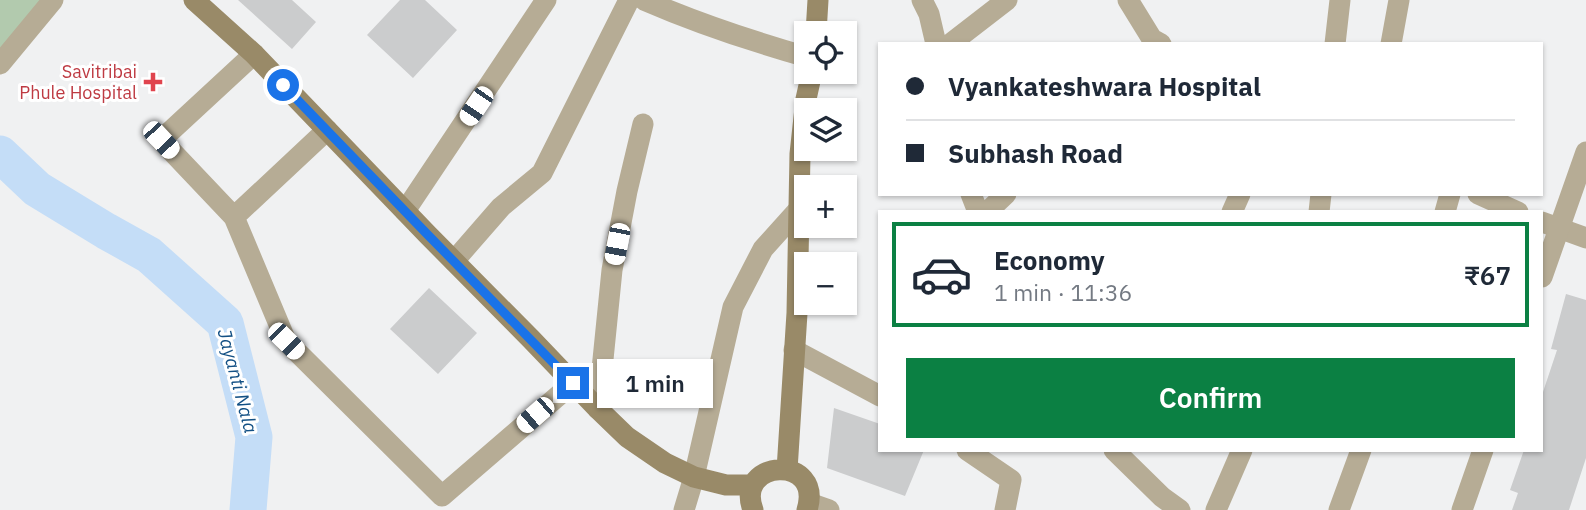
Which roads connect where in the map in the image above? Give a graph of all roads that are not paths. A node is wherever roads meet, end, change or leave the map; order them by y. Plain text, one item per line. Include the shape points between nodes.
1 (53, 0) edge
2 (195, 0) edge
3 (546, 0) edge
4 (629, 0) edge
5 (644, 0) edge
6 (818, 0) edge
7 (922, 0) edge
8 (1007, 0) edge
9 (1128, 0) edge
10 (1340, 0) edge
11 (1399, 0) edge
12 (817, 21) edge
13 (1150, 40) edge
14 (936, 42) edge
15 (953, 42) edge
16 (1335, 42) edge
17 (1391, 42) edge
18 (794, 53) edge
19 (254, 54) junction
20 (0, 64) edge
21 (809, 84) edge
22 (643, 124) dead end
23 (327, 130) junction
24 (1586, 152) edge
25 (800, 175) edge
26 (1004, 196) edge
27 (1482, 196) edge
28 (989, 210) edge
29 (1514, 210) edge
30 (405, 211) junction
31 (794, 215) edge
32 (234, 217) junction
33 (1550, 225) edge
34 (798, 238) edge
35 (1586, 238) edge
36 (454, 261) junction
37 (1543, 270) edge
38 (794, 350) junction
39 (573, 383) junction
40 (878, 396) edge
41 (598, 409) junction
42 (970, 452) edge
43 (1116, 452) edge
44 (1241, 452) edge
45 (1360, 452) edge
46 (1482, 452) edge
47 (787, 470) junction
48 (694, 477) junction
49 (753, 485) junction
50 (808, 507) edge
51 (684, 510) edge
52 (753, 510) edge
53 (829, 510) edge
54 (1005, 510) edge
55 (1180, 510) edge
56 (1216, 510) edge
57 (1339, 510) edge
58 (1462, 510) edge

1 - 20 street
2 - 19 main road
3 - 30 street
4 - 36 street via 542,173 501,208
5 - 18 street
6 - 12 main road
7 - 14 street
8 - 15 street
9 - 13 street
10 - 16 street
11 - 17 street
19 - 23 main road
19 - 32 street via 161,140
21 - 25 main road
22 - 41 street via 612,270
23 - 30 main road
23 - 32 street
24 - 33 street
26 - 28 street
27 - 29 street
30 - 36 main road
31 - 48 street via 763,249 733,307
32 - 39 street via 286,341 442,496
33 - 35 street
33 - 37 street
34 - 38 main road
36 - 39 main road
38 - 40 street
38 - 47 main road
39 - 41 main road
41 - 48 main road via 628,437
42 - 54 street via 1011,480
43 - 55 street
44 - 56 street
45 - 57 street
46 - 58 street
47 - 49 main road via 768,472
47 - 50 main road via 803,480
48 - 49 main road via 726,485
48 - 51 street
49 - 52 main road
50 - 53 street

